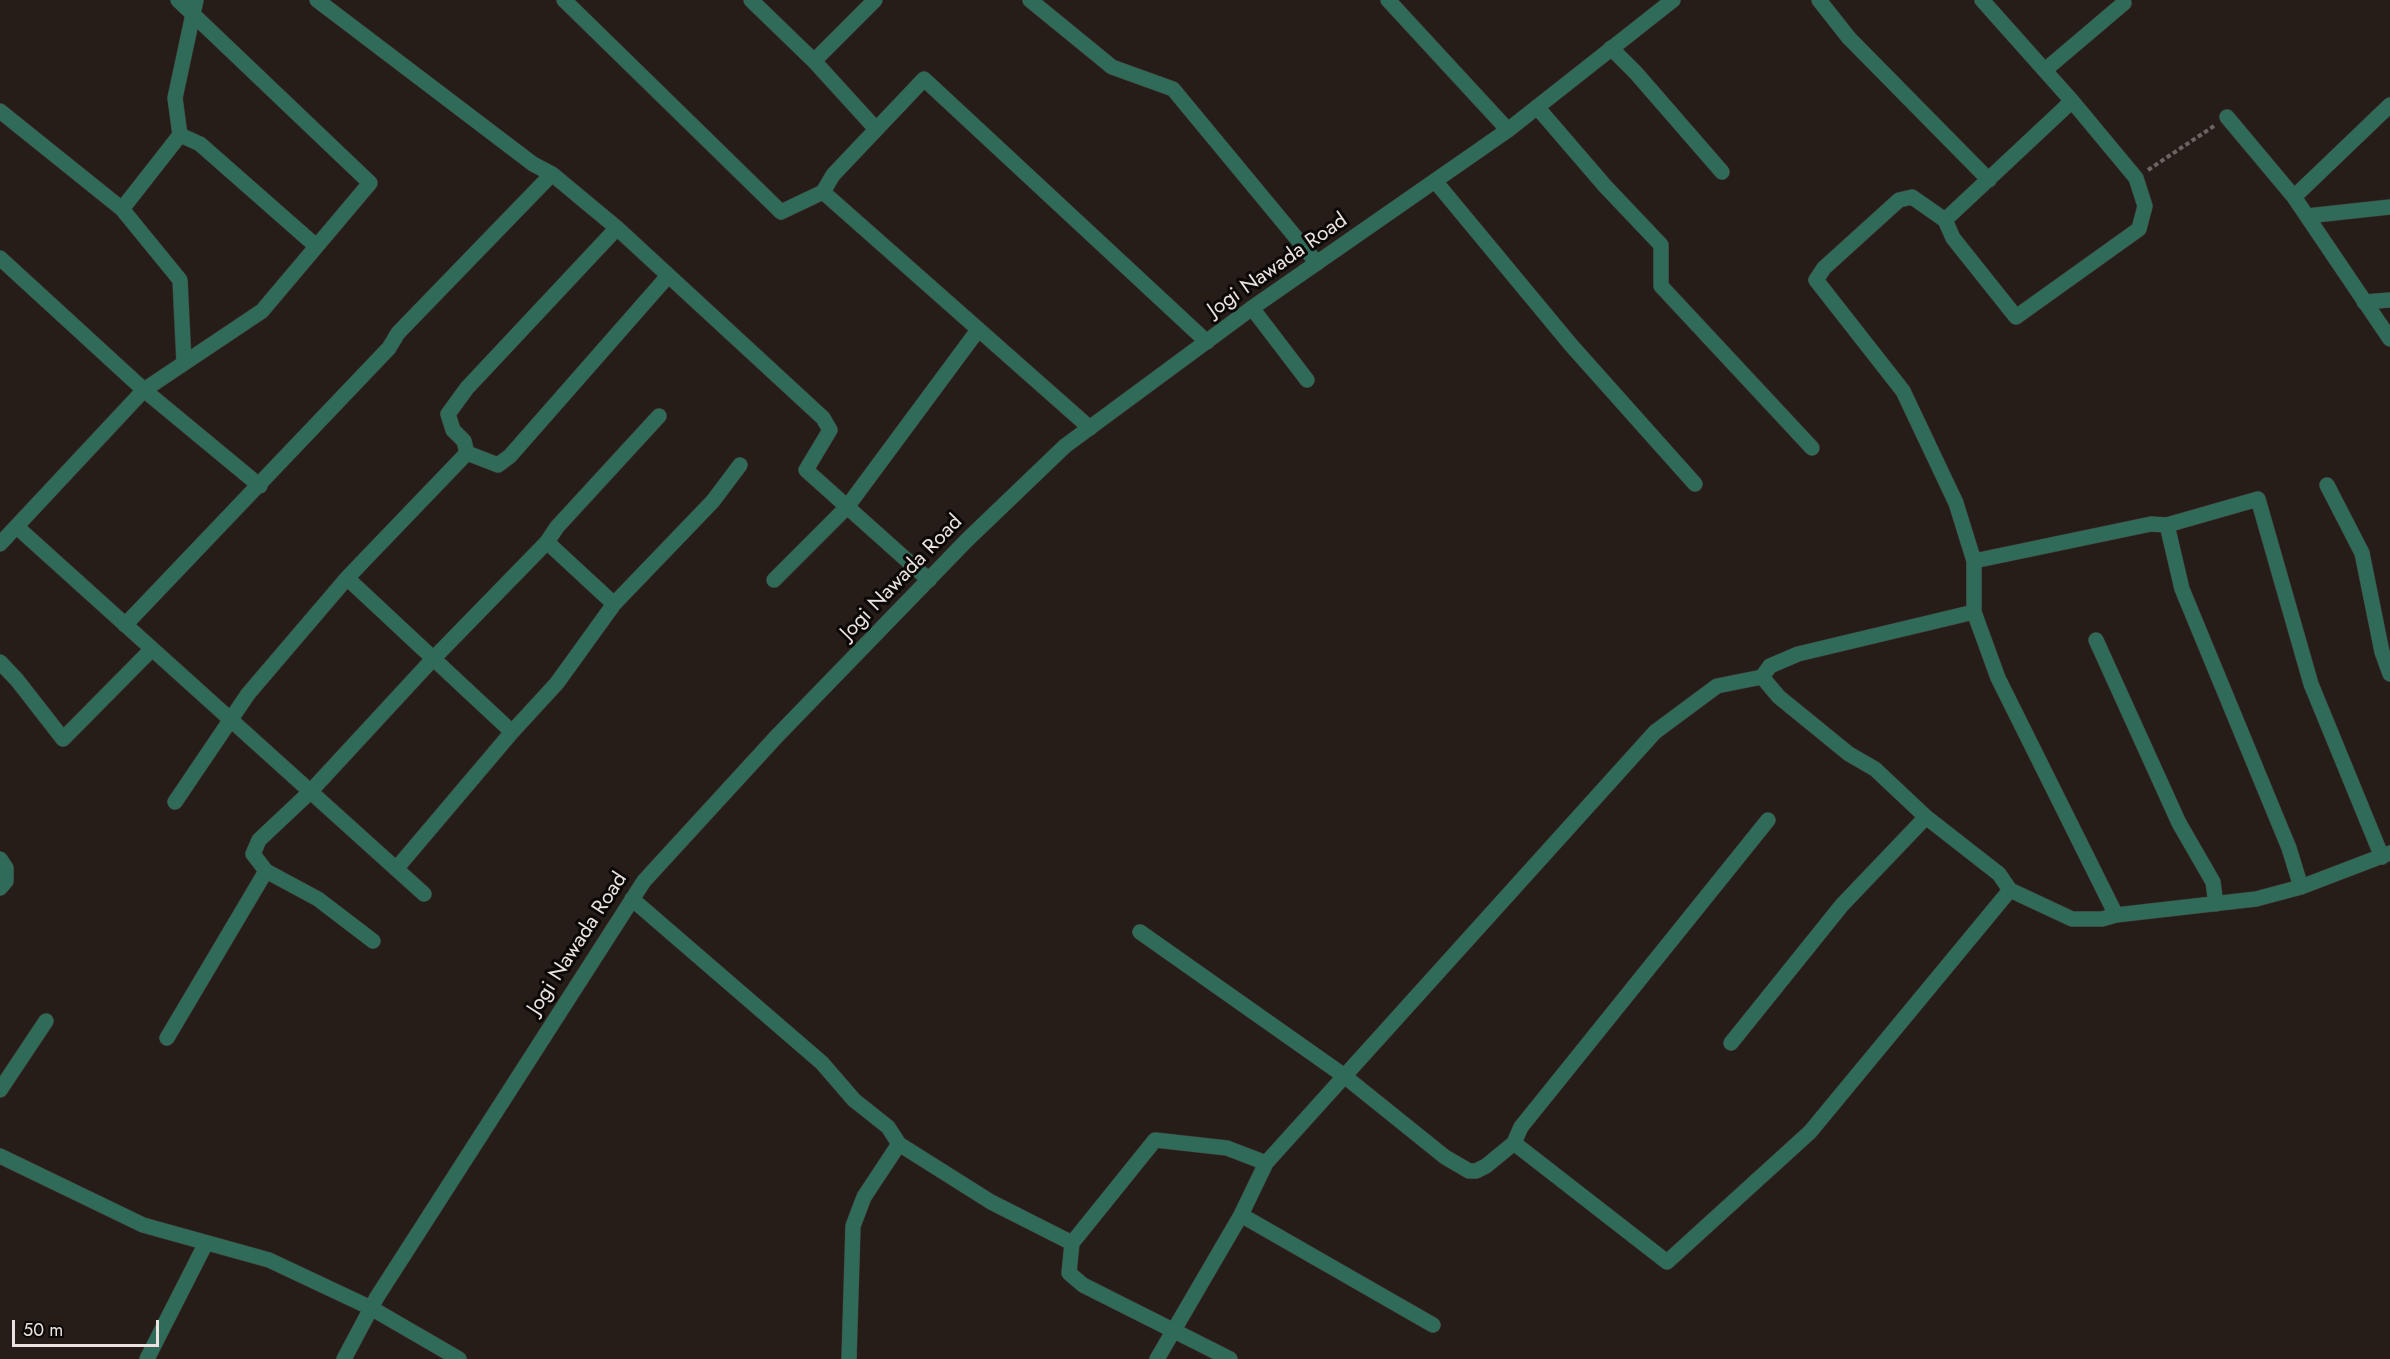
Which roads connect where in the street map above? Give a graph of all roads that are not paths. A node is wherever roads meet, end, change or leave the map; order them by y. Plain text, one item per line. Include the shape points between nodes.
1 (178, 0) edge
2 (317, 0) edge
3 (564, 0) edge
4 (751, 0) edge
5 (875, 0) edge
6 (1388, 0) edge
7 (1673, 0) edge
8 (1819, 0) edge
9 (1982, 0) edge
10 (1041, 3) edge
11 (2124, 3) dead end
12 (194, 6) edge
13 (1611, 48) junction
14 (814, 61) junction
15 (2045, 70) junction
16 (2072, 101) junction
17 (2390, 105) edge
18 (1537, 107) junction
19 (0, 111) edge
20 (2227, 117) road end
21 (876, 129) junction
22 (1508, 129) junction
23 (180, 135) junction
24 (1722, 172) dead end
25 (552, 174) junction
26 (1989, 180) junction
27 (1435, 181) junction
28 (823, 192) junction
29 (2294, 197) junction
30 (2390, 207) edge
31 (122, 209) junction
32 (2307, 216) junction
33 (1945, 220) junction
34 (617, 228) junction
35 (316, 246) junction
36 (0, 258) edge
37 (1317, 263) junction
38 (668, 276) junction
39 (2390, 300) edge
40 (2364, 302) junction
41 (1252, 308) junction
42 (978, 330) junction
43 (2390, 339) edge
44 (1207, 342) junction
45 (184, 363) junction
46 (1308, 380) dead end
47 (144, 390) junction
48 (659, 416) dead end
49 (1090, 428) junction
50 (1812, 448) dead end
51 (466, 453) junction
52 (740, 465) dead end
53 (1695, 484) dead end
54 (2326, 485) dead end
55 (260, 486) junction
56 (847, 507) junction
57 (2167, 525) junction
58 (17, 527) junction
59 (547, 542) junction
60 (0, 544) edge
61 (1974, 561) junction
62 (347, 578) junction
63 (774, 580) dead end
64 (929, 580) junction
65 (614, 604) junction
66 (1974, 612) junction
67 (125, 625) junction
68 (2096, 640) dead end
69 (152, 649) junction
70 (432, 660) junction
71 (0, 662) edge
72 (2390, 674) edge
73 (1762, 677) junction
74 (231, 720) junction
75 (512, 732) junction
76 (310, 792) junction
77 (175, 802) dead end
78 (1926, 817) junction
79 (1768, 820) dead end
80 (2386, 855) edge
81 (0, 859) edge
82 (396, 869) junction
83 (266, 871) junction
84 (2301, 887) junction
85 (0, 888) edge
86 (2010, 890) junction
87 (424, 894) dead end
88 (632, 899) junction
89 (2216, 904) junction
90 (2116, 915) junction
91 (1140, 932) dead end
92 (374, 941) dead end
93 (46, 1021) dead end
94 (167, 1038) dead end
95 (1731, 1043) dead end
96 (1343, 1075) junction
97 (0, 1090) edge
98 (1514, 1143) junction
99 (899, 1144) junction
100 (0, 1156) edge
101 (1266, 1163) junction
102 (1241, 1215) junction
103 (206, 1243) junction
104 (1072, 1243) junction
105 (371, 1308) junction
106 (1433, 1325) dead end
107 (1174, 1330) junction
108 (147, 1359) edge
109 (344, 1359) edge
110 (459, 1359) edge
111 (849, 1359) edge
112 (1157, 1359) edge
113 (1230, 1359) edge

1 - 12 street
2 - 25 street via 533,165
3 - 28 street via 782,212
4 - 14 street
5 - 14 street
6 - 22 street
7 - 13 street, Jogi Nawada Road
8 - 26 street via 1849,38
9 - 15 street
10 - 37 street via 1112,67 1173,89
11 - 15 street
12 - 23 street via 175,98
12 - 35 street via 370,183
13 - 18 street, Jogi Nawada Road
13 - 24 street
14 - 21 street
15 - 16 street
16 - 26 street
16 - 33 street via 2136,178 2145,206 2139,229 2016,317 1953,238
17 - 29 street
18 - 22 street, Jogi Nawada Road
18 - 50 street via 1661,245 1661,286
19 - 31 street
20 - 29 street
21 - 28 street via 833,175
21 - 44 street via 924,80
22 - 27 street, Jogi Nawada Road
23 - 31 street
23 - 35 street via 200,144
25 - 34 street
25 - 55 street via 398,333 389,348
26 - 33 street
27 - 37 street, Jogi Nawada Road
27 - 53 street via 1571,345
28 - 42 street
29 - 32 street
30 - 32 street
31 - 45 street via 180,280
32 - 40 street
33 - 61 street via 1912,197 1899,200 1824,268 1816,280 1903,391 1956,502
34 - 38 street
34 - 51 street via 466,388 448,414 453,430 464,441
35 - 45 street via 262,311
36 - 47 street
37 - 41 street, Jogi Nawada Road
38 - 51 street via 510,456 498,465
38 - 56 street via 823,418 830,430 806,470
39 - 40 street
40 - 43 street
41 - 44 street, Jogi Nawada Road
41 - 46 street
42 - 49 street
42 - 56 street
44 - 49 street, Jogi Nawada Road
45 - 47 street
47 - 55 street
47 - 58 street
48 - 59 street via 556,527
49 - 64 street, Jogi Nawada Road via 1065,446
51 - 62 street
52 - 65 street via 713,501
54 - 72 street via 2362,553
55 - 67 street
56 - 63 street
56 - 64 street
57 - 61 street via 2151,524
57 - 80 street via 2258,499 2311,684
57 - 84 street via 2182,589 2289,848
58 - 60 street
58 - 67 street
59 - 65 street
59 - 70 street
61 - 66 street
62 - 70 street
62 - 74 street via 248,694
64 - 88 street, Jogi Nawada Road via 777,736
65 - 75 street via 556,683
66 - 73 street via 1798,654 1770,666
66 - 90 street via 1998,678
67 - 69 street
68 - 89 street via 2179,823 2214,882
69 - 71 street via 63,739
69 - 74 street
70 - 75 street
70 - 76 street
73 - 78 street via 1779,697 1849,754 1875,769
73 - 96 street via 1717,686 1655,732
74 - 76 street
74 - 77 street
75 - 82 street
76 - 82 street
76 - 83 street via 259,840 253,854
78 - 86 street via 1999,874
78 - 95 street via 1842,905
79 - 98 street via 1521,1127
80 - 84 street
81 - 85 street via 6,868 6,880
82 - 87 street
83 - 92 street via 318,899
83 - 94 street
84 - 89 street
86 - 90 street via 2072,919
86 - 98 street via 1810,1132 1667,1262
88 - 99 street via 822,1063 854,1100 888,1127
88 - 105 street, Jogi Nawada Road
89 - 90 street
91 - 96 street
93 - 97 street
96 - 98 street via 1445,1157 1469,1171 1486,1166
96 - 101 street
99 - 104 street via 991,1202
99 - 111 street via 864,1197 853,1226
100 - 103 street via 143,1226
101 - 102 street
101 - 104 street via 1227,1148 1155,1140
102 - 106 street
102 - 107 street
103 - 105 street via 269,1260
103 - 108 street
104 - 107 street via 1069,1273 1083,1285
105 - 109 street, Jogi Nawada Road
105 - 110 street
107 - 112 street
107 - 113 street

